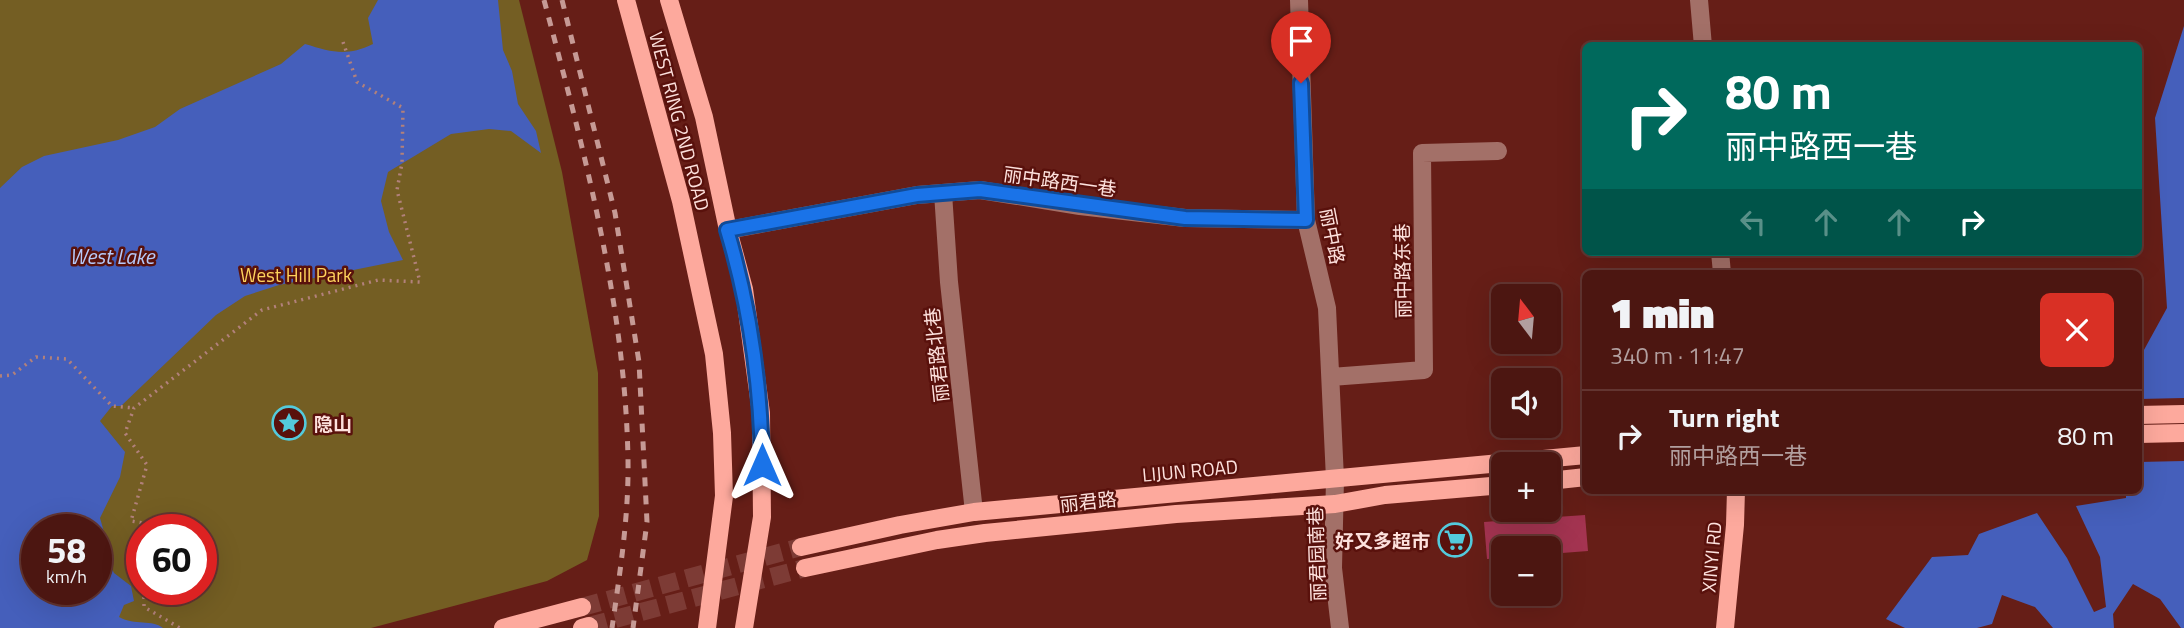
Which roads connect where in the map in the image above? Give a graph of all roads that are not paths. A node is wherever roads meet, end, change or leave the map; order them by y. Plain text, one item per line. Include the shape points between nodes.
1 (626, 0) edge
2 (669, 0) edge
3 (1299, 0) edge
4 (1699, 0) edge
5 (1703, 42) edge
6 (1497, 150) dead end
7 (943, 193) junction
8 (1306, 220) junction
9 (727, 230) junction
10 (1331, 377) junction
11 (2184, 414) edge
12 (2142, 415) edge
13 (2184, 433) edge
14 (2142, 434) edge
15 (1582, 455) edge
16 (1582, 477) edge
17 (1335, 479) junction
18 (1561, 480) edge
19 (1491, 486) edge
20 (1736, 494) edge
21 (1335, 503) junction
22 (974, 512) junction
23 (801, 547) tunnel mouth
24 (805, 568) tunnel mouth
25 (582, 607) tunnel mouth
26 (503, 628) edge
27 (708, 628) edge
28 (744, 628) edge
29 (1340, 628) edge
30 (1726, 628) edge

1 - 27 main road, WEST RING 2ND ROAD via 681,201 714,355 724,496
2 - 9 main road, WEST RING 2ND ROAD via 704,117
3 - 8 street, 丽中路
4 - 5 street
6 - 10 street, 丽中路东巷 via 1422,153 1424,370
7 - 8 street, 丽中路西一巷 via 980,190 1185,218
7 - 9 street, 丽中路西一巷
7 - 22 street, 丽君路北巷
8 - 10 street, 丽中路 via 1327,308
9 - 28 main road, WEST RING 2ND ROAD via 744,289 761,413 762,517
10 - 17 street, 丽中路
11 - 12 main road
13 - 14 main road
15 - 17 main road, LIJUN ROAD
16 - 18 main road
17 - 21 street, 丽君园南巷
17 - 22 main road, LIJUN ROAD
19 - 21 main road, 丽君路
20 - 30 main road, XINYI RD
21 - 24 main road, 丽君路 via 985,533
21 - 29 street, 丽君园南巷 via 1333,568
22 - 23 main road, LIJUN ROAD
25 - 26 main road

